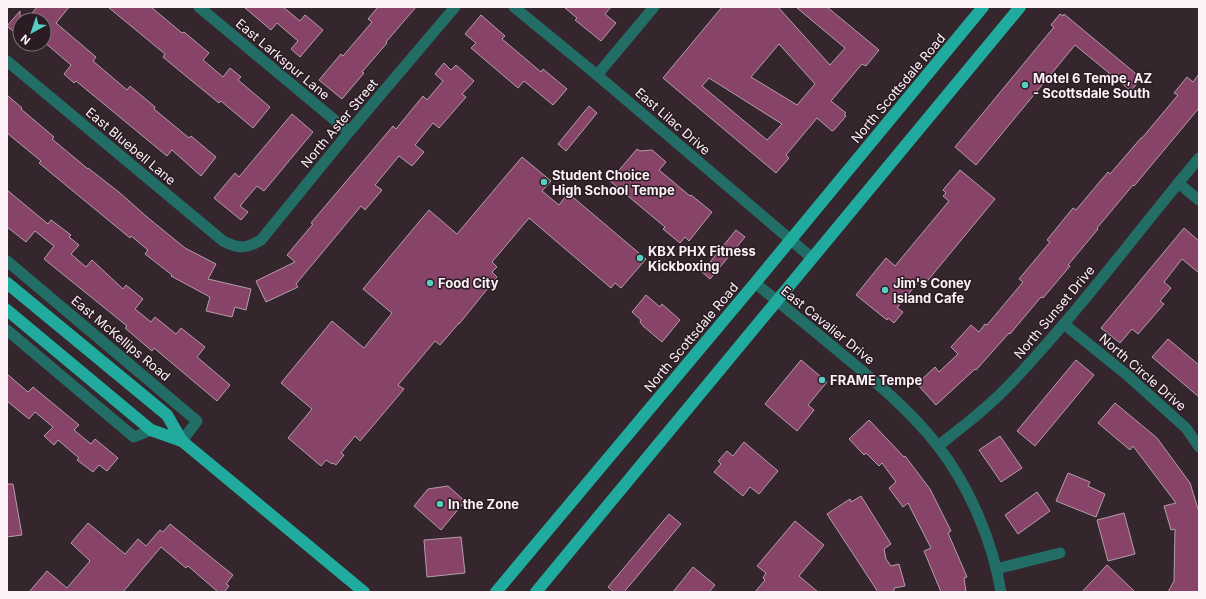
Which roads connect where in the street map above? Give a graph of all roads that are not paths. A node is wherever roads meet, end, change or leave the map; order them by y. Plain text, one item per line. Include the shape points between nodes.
1 (199, 7) edge
2 (456, 7) edge
3 (514, 7) edge
4 (654, 7) edge
5 (983, 7) edge
6 (1020, 7) edge
7 (7, 61) edge
8 (597, 75) junction
9 (349, 132) junction
10 (1199, 158) edge
11 (1178, 183) junction
12 (1199, 200) edge
13 (790, 240) junction
14 (239, 247) joint
15 (812, 258) junction
16 (7, 261) edge
17 (7, 283) edge
18 (755, 283) junction
19 (776, 300) junction
20 (7, 310) edge
21 (1064, 324) junction
22 (7, 330) edge
23 (151, 430) junction
24 (182, 441) junction
25 (938, 446) junction
26 (1199, 447) edge
27 (1060, 553) dead end
28 (996, 569) junction
29 (364, 592) edge
30 (496, 592) edge
31 (536, 592) edge
32 (1001, 592) edge

1 - 9 street, East Larkspur Lane
2 - 9 street, North Aster Street
3 - 8 street, East Lilac Drive
4 - 8 street
5 - 13 main road, North Scottsdale Road
6 - 15 main road
7 - 14 street, East Bluebell Lane via 223,241
8 - 13 street, East Lilac Drive
9 - 14 street, North Aster Street via 261,240 250,247
10 - 11 street, North Sunset Drive
11 - 12 street
11 - 21 street, North Sunset Drive
13 - 15 street, East Lilac Drive
13 - 18 main road, North Scottsdale Road
15 - 19 main road
16 - 24 street, East McKellips Road via 197,421
17 - 24 main road via 167,415
18 - 19 street, East Cavalier Drive
18 - 30 main road, North Scottsdale Road
19 - 25 street, East Cavalier Drive via 898,402
19 - 31 main road
20 - 23 main road
21 - 25 street, North Sunset Drive via 1014,381 978,415
21 - 26 street, North Circle Drive via 1127,375 1186,428
22 - 23 street via 134,437
23 - 24 main road
24 - 29 main road
25 - 28 street, East Cavalier Drive via 956,472 974,506
27 - 28 street
28 - 32 street, East Cavalier Drive

